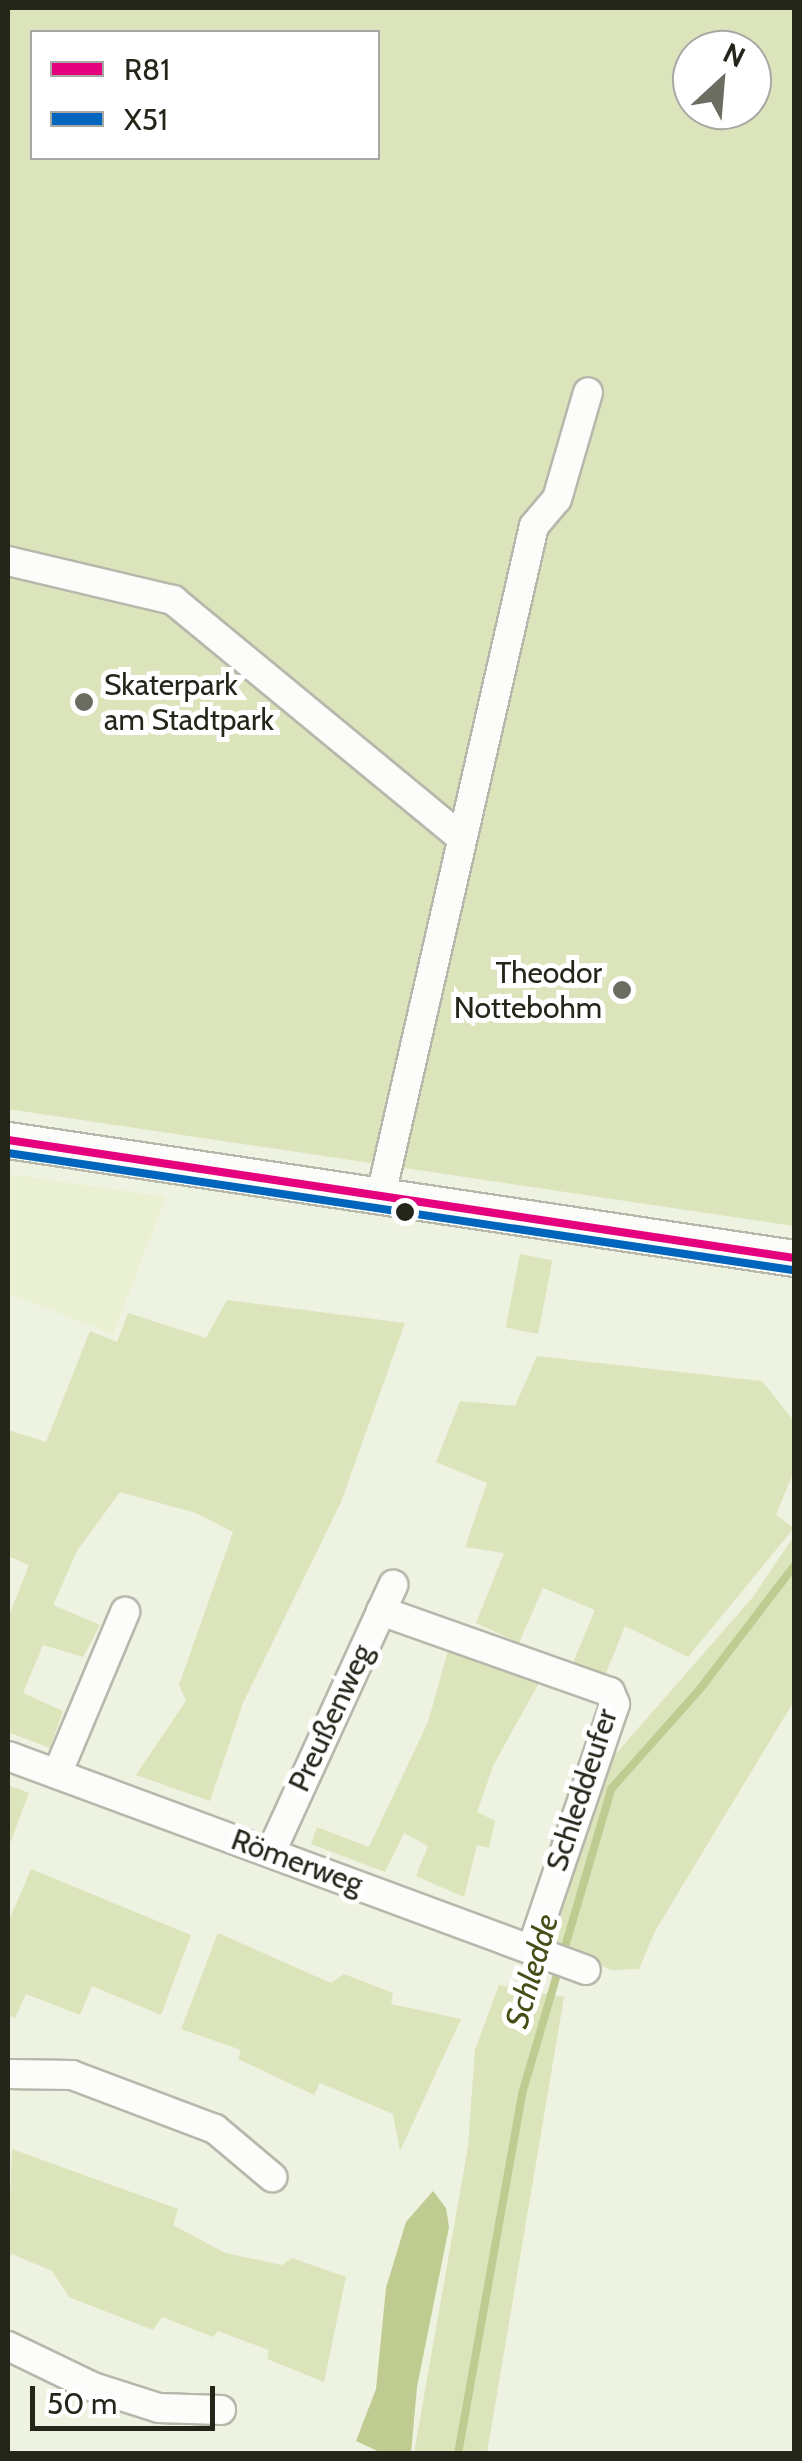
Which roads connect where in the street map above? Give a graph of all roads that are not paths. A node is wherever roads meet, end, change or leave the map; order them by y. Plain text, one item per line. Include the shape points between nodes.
1 (588, 392) dead end
2 (8, 561) edge
3 (460, 837) junction
4 (8, 1140) edge
5 (381, 1196) junction
6 (794, 1258) edge
7 (393, 1584) dead end
8 (124, 1612) dead end
9 (381, 1612) junction
10 (8, 1756) edge
11 (56, 1774) junction
12 (271, 1852) junction
13 (532, 1948) junction
14 (586, 1970) dead end
15 (8, 2074) edge
16 (272, 2177) dead end
17 (8, 2346) edge
18 (222, 2410) dead end

1 - 3 street via 557,499 534,526
2 - 3 street via 173,600
3 - 5 street
4 - 5 main road
5 - 6 main road
7 - 9 street, Preußenweg
8 - 11 street
9 - 12 street, Preußenweg
9 - 13 street, Schleddeufer via 610,1692 615,1704
10 - 11 street, Römerweg
11 - 12 street, Römerweg
12 - 13 street, Römerweg
13 - 14 street, Römerweg
15 - 16 street via 72,2075 215,2129
17 - 18 street via 93,2387 159,2408

